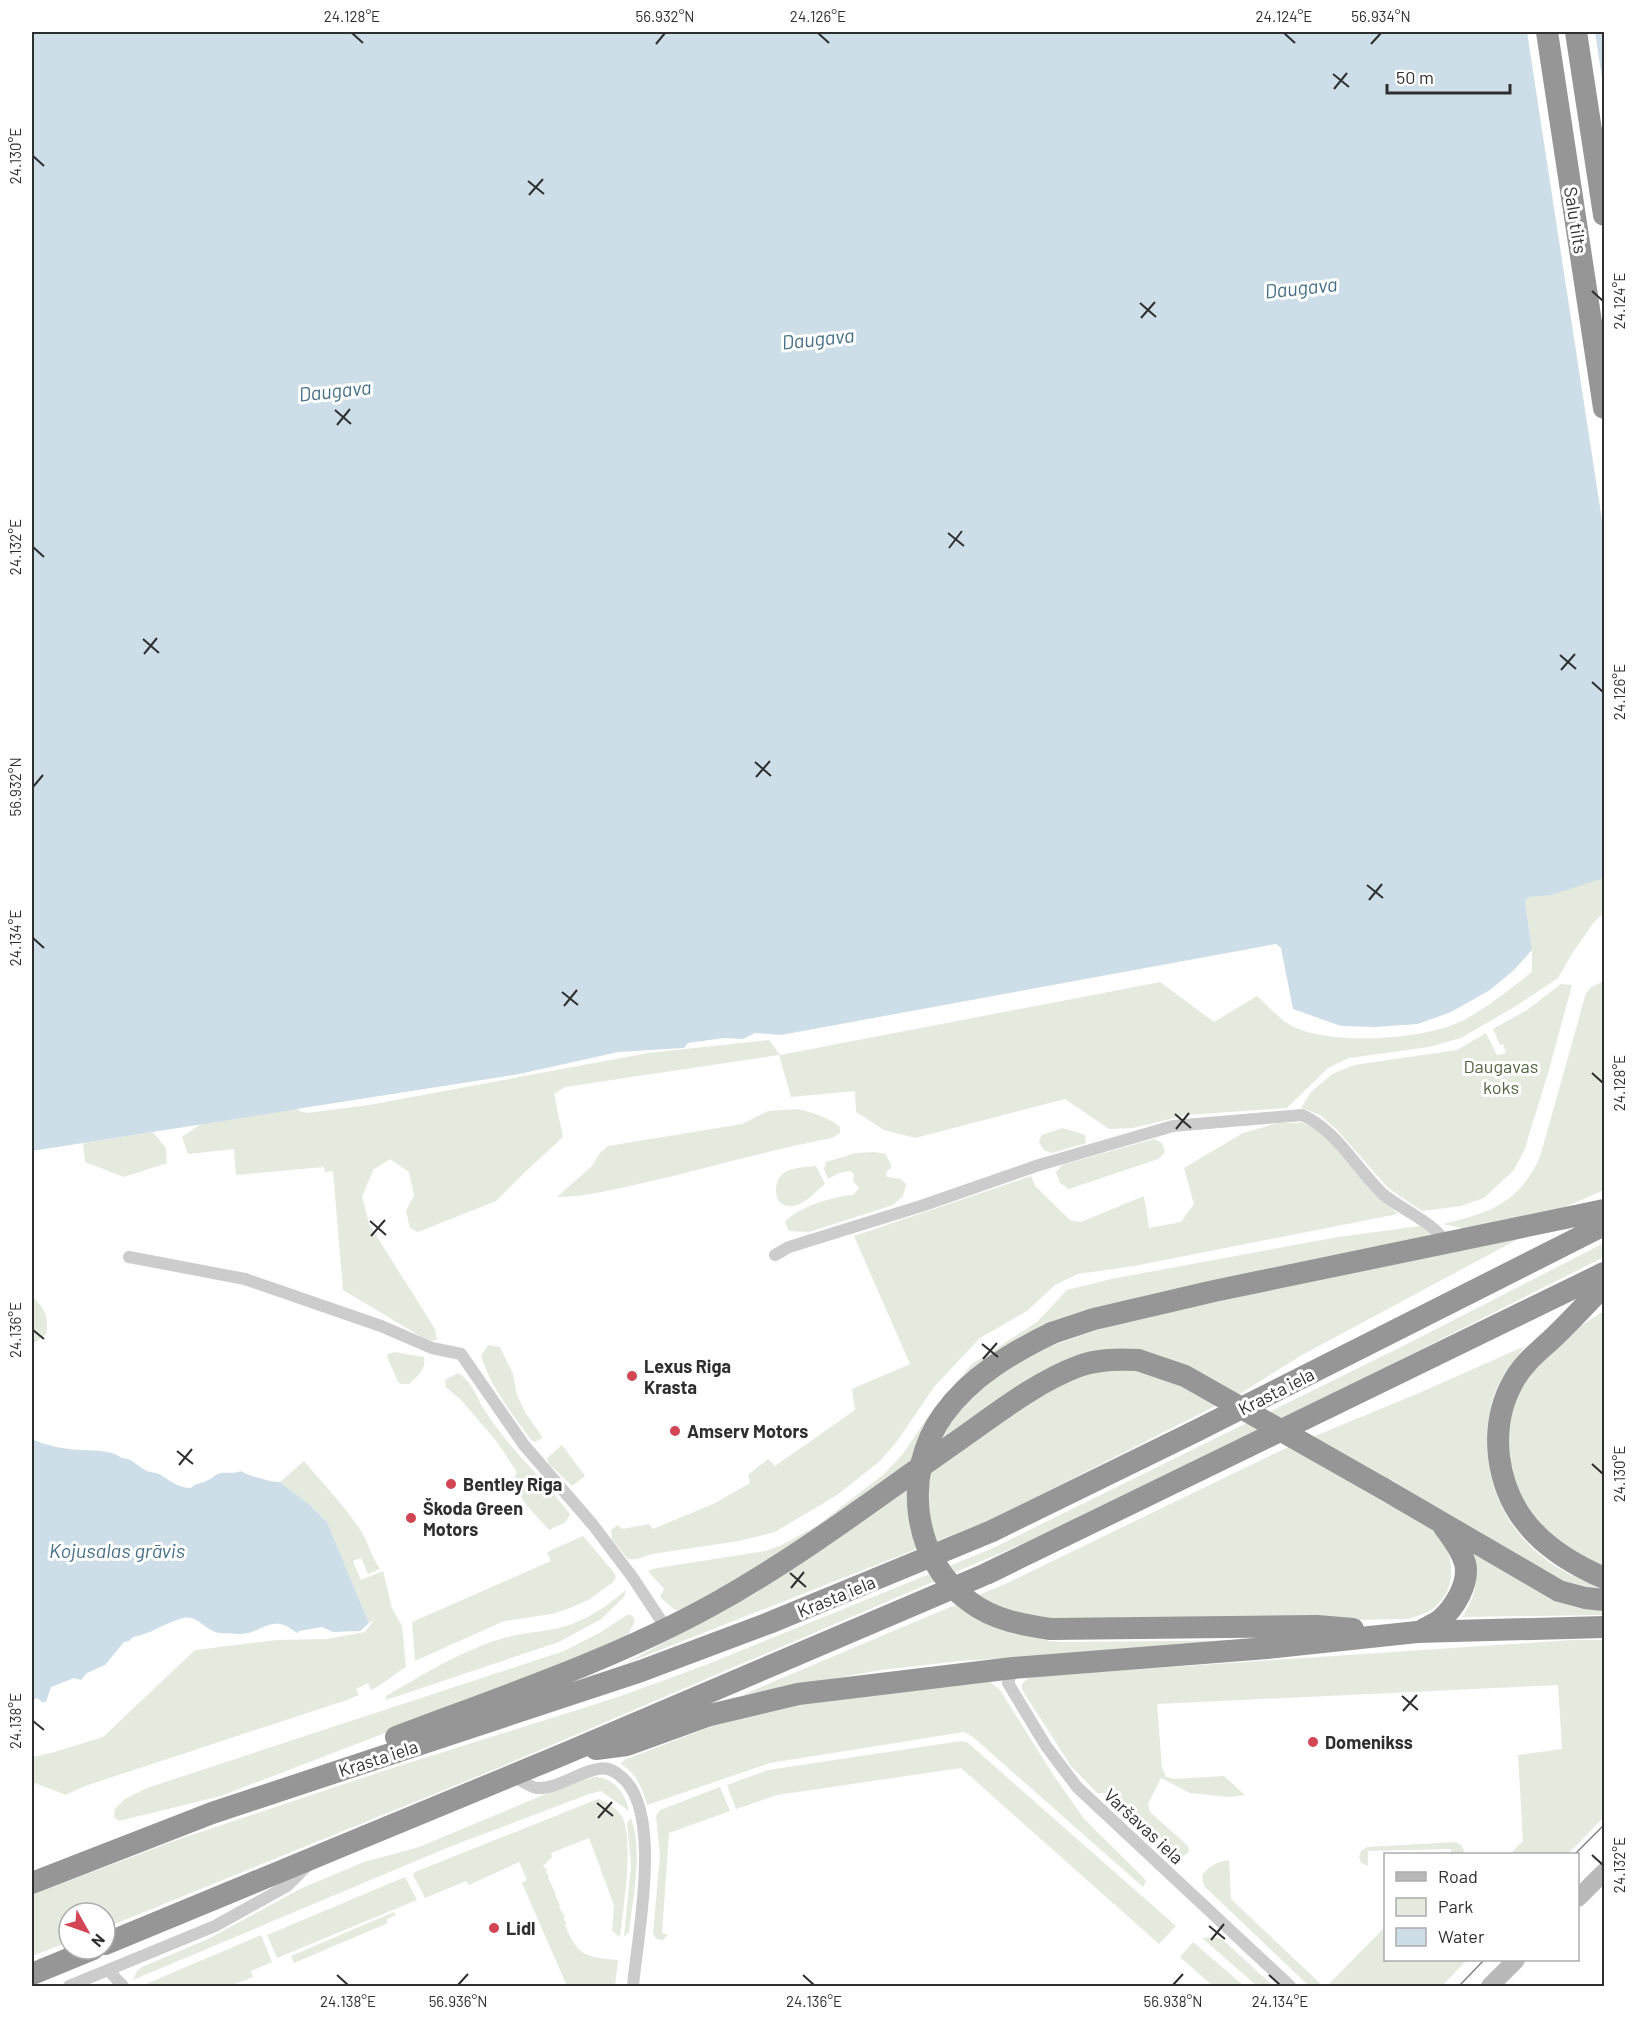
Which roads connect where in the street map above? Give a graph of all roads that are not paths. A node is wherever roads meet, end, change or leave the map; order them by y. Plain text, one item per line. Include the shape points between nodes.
1 (1546, 32) edge
2 (1576, 32) edge
3 (1605, 214) edge
4 (1605, 408) edge
5 (1605, 1210) edge
6 (1605, 1225) edge
7 (1445, 1243) junction
8 (775, 1255) dead end
9 (129, 1257) dead end
10 (1605, 1272) edge
11 (1605, 1286) edge
12 (1440, 1521) junction
13 (1605, 1578) edge
14 (1605, 1600) edge
15 (1605, 1627) edge
16 (666, 1628) junction
17 (1414, 1633) junction
18 (1013, 1668) junction
19 (564, 1754) junction
20 (513, 1775) junction
21 (266, 1795) junction
22 (316, 1857) junction
23 (1605, 1872) edge
24 (32, 1883) edge
25 (1579, 1897) edge
26 (117, 1939) edge
27 (64, 1961) edge
28 (1514, 1961) edge
29 (109, 1971) junction
30 (32, 1974) edge
31 (69, 1986) edge
32 (123, 1986) edge
33 (633, 1986) edge
34 (1290, 1986) edge
35 (1490, 1986) edge

1 - 4 highway, Salu tilts
2 - 3 highway, Salu tilts
5 - 7 highway
6 - 21 highway, Krasta iela via 992,1531 641,1671
7 - 8 street via 1436,1229 1385,1196 1317,1121 1302,1115 1173,1126 1038,1165 789,1247
7 - 17 highway, bridge via 1214,1291 1094,1319 1052,1334 999,1362 944,1413 925,1452 917,1491 926,1545 943,1576 970,1602 1002,1619 1026,1626 1317,1626
9 - 16 street via 245,1279 432,1348 460,1354 524,1445 633,1578
10 - 19 highway, Krasta iela via 986,1574
11 - 13 highway via 1529,1358 1503,1404 1497,1437 1501,1474 1511,1502 1526,1524 1554,1550
12 - 14 highway via 1559,1591
12 - 16 highway, bridge via 1185,1376 1137,1360 1103,1360 1051,1379 770,1570
12 - 17 highway via 1462,1555 1465,1580 1451,1610 1438,1622
15 - 17 highway
16 - 21 highway via 611,1656 349,1755
17 - 18 highway
18 - 19 highway via 798,1694 710,1715 627,1745
18 - 34 street, Varšavas iela via 1008,1683 1046,1746 1077,1787
19 - 20 highway, Krasta iela
20 - 22 highway, Krasta iela
20 - 33 street via 536,1788 599,1768 612,1770 629,1783 645,1828 646,1862
21 - 24 highway, Krasta iela
22 - 26 highway, Krasta iela
22 - 29 street via 287,1886 215,1926
23 - 25 street
27 - 30 highway
28 - 35 street
29 - 31 street
29 - 32 street

